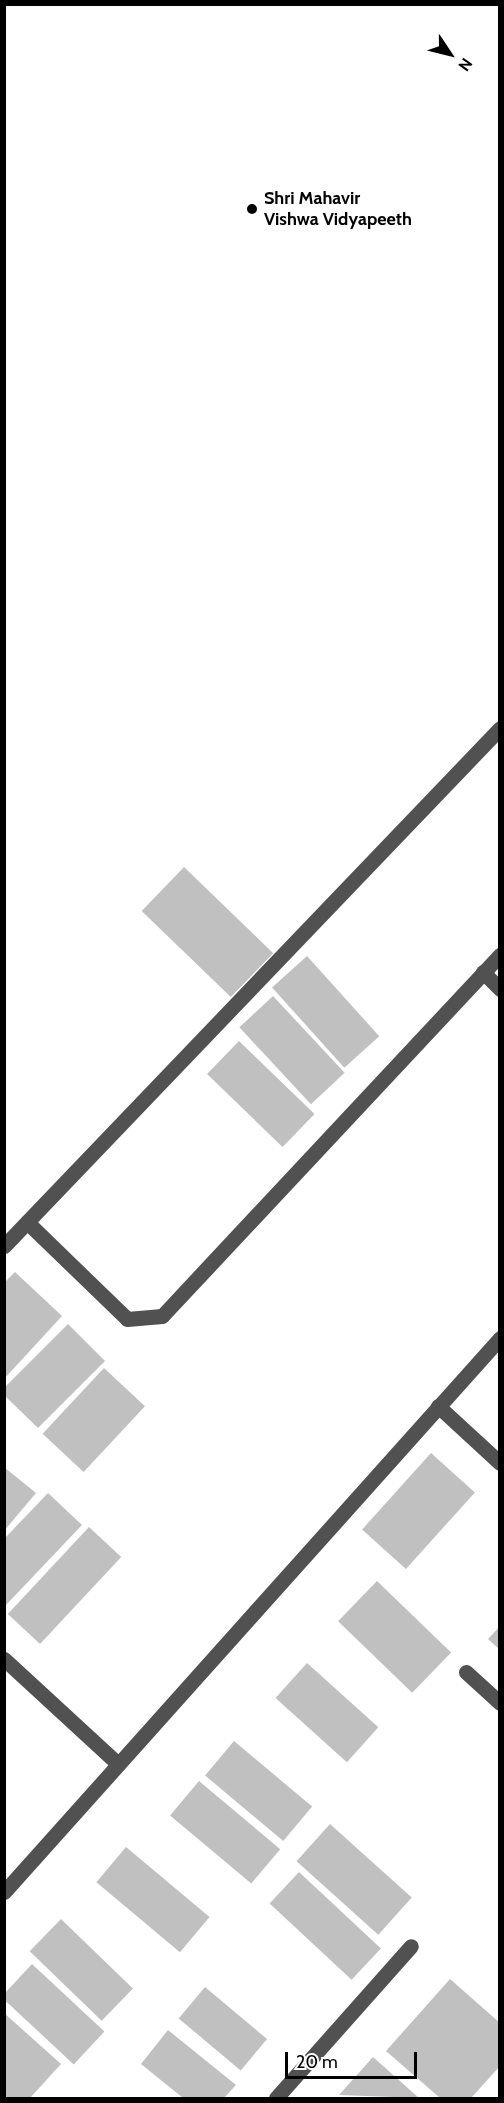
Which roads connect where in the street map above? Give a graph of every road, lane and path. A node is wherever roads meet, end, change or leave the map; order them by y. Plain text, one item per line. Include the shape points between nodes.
1 (500, 728) edge
2 (500, 955) edge
3 (483, 972) junction
4 (500, 989) edge
5 (27, 1222) junction
6 (4, 1246) edge
7 (500, 1338) edge
8 (438, 1406) junction
9 (500, 1463) edge
10 (4, 1659) edge
11 (466, 1672) dead end
12 (500, 1703) edge
13 (118, 1764) junction
14 (4, 1892) edge
15 (411, 1946) dead end
16 (276, 2098) edge

1 - 5 street
2 - 3 street
3 - 4 street
3 - 5 street via 162,1316 127,1319
5 - 6 street
7 - 8 street
8 - 9 street
8 - 13 street
10 - 13 street
11 - 12 street
13 - 14 street
15 - 16 street

